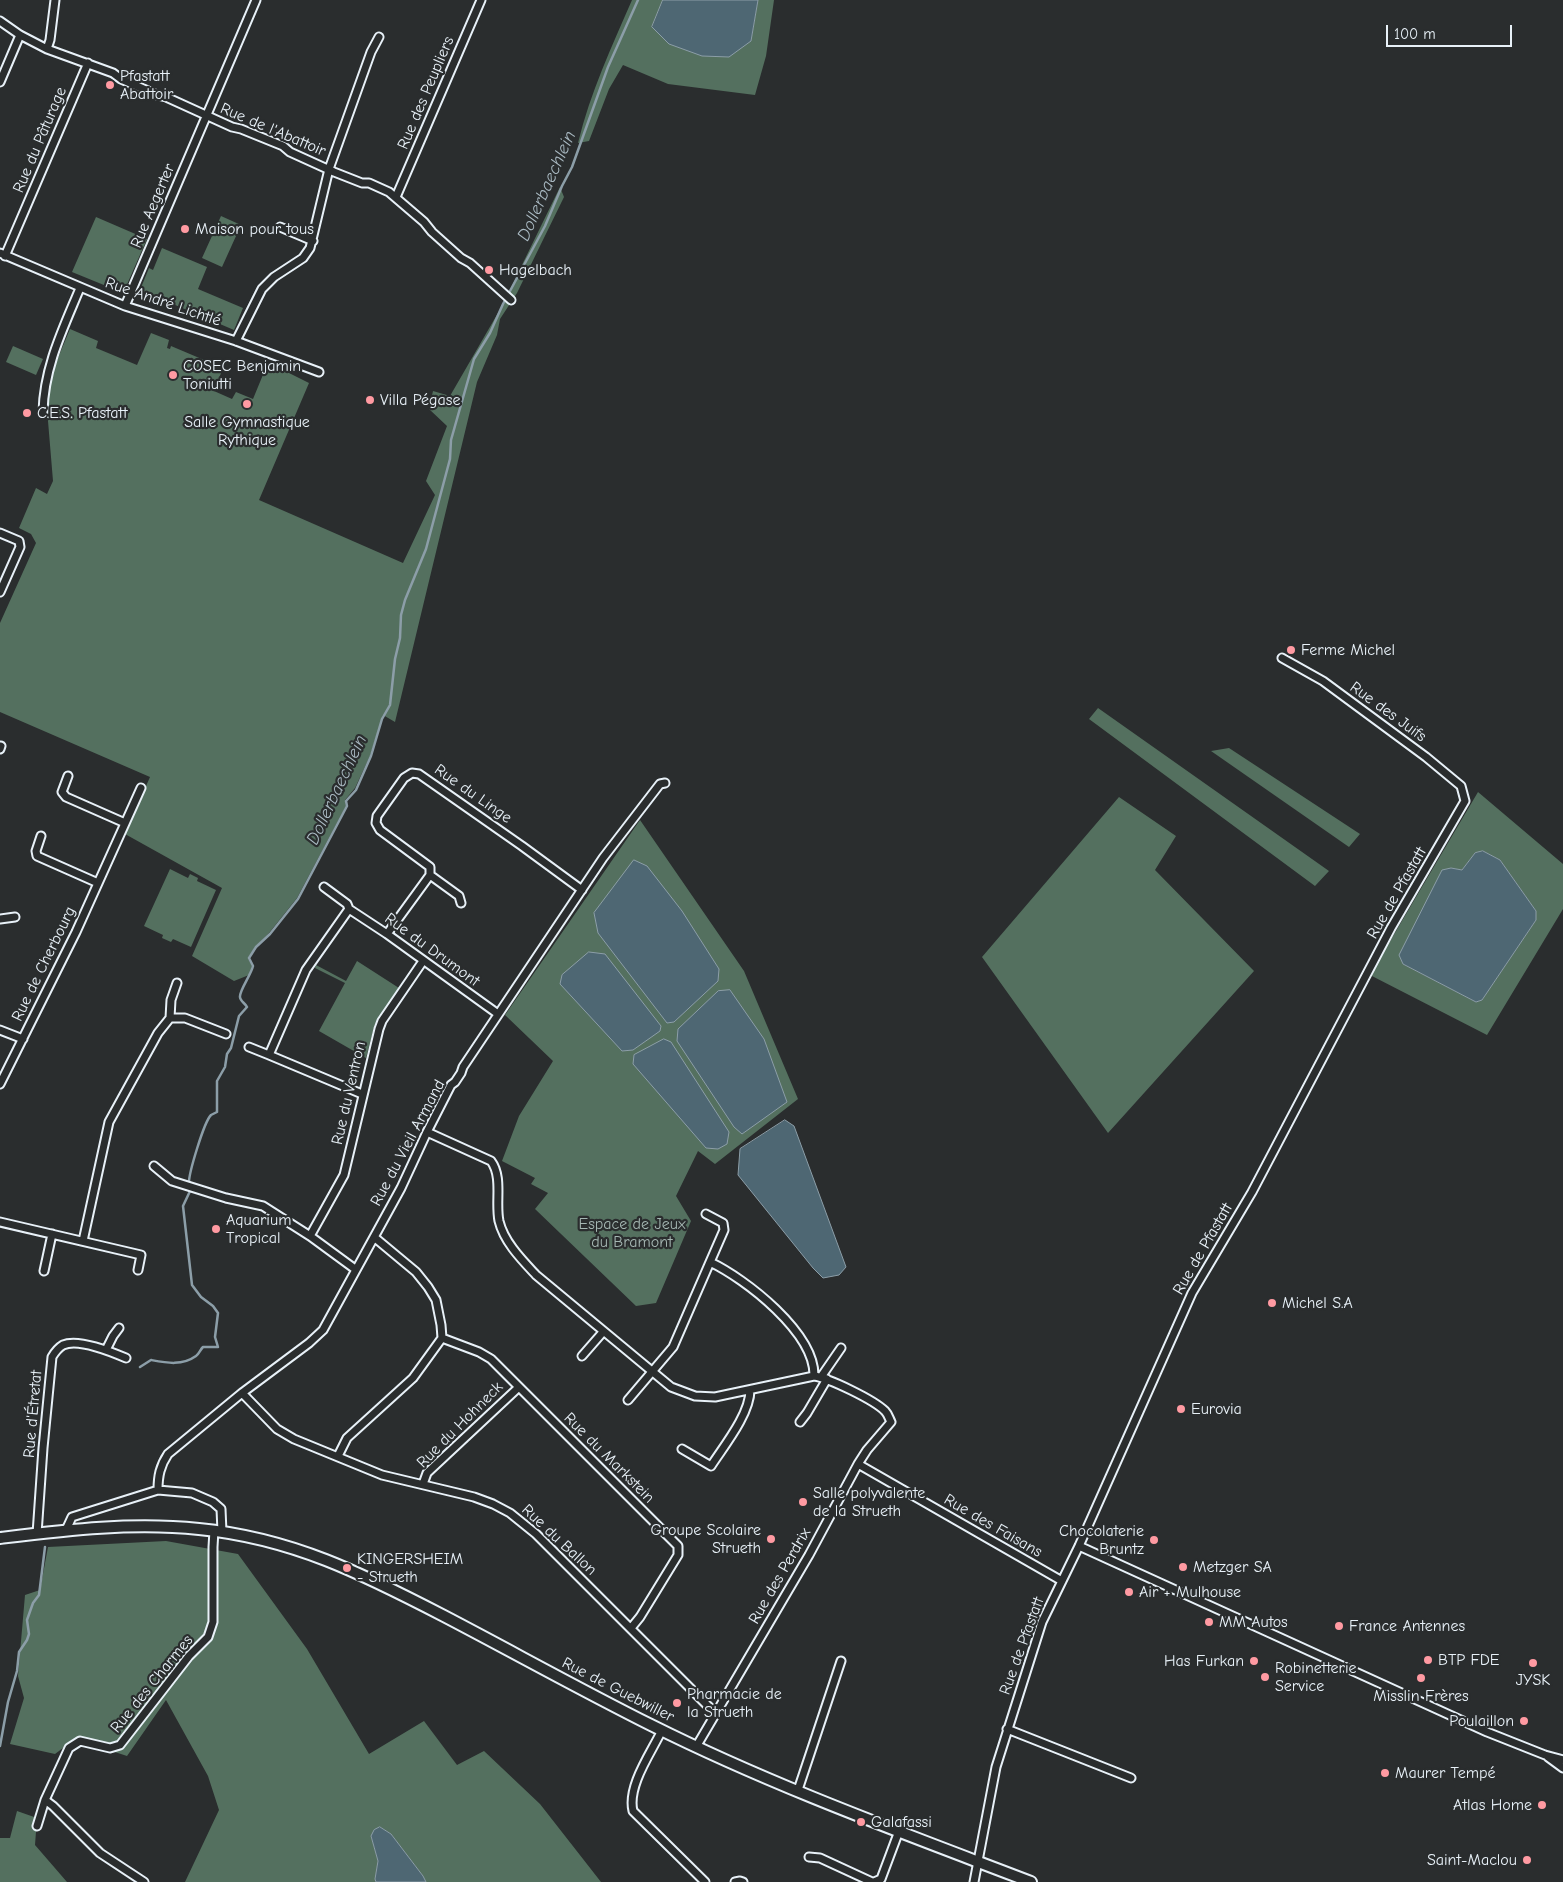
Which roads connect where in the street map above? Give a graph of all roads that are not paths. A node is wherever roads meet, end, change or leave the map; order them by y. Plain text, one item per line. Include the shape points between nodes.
1 (55, 0) edge
2 (256, 0) edge
3 (481, 0) edge
4 (0, 21) edge
5 (20, 35) junction
6 (379, 37) dead end
7 (47, 49) junction
8 (88, 63) junction
9 (0, 82) edge
10 (206, 116) junction
11 (329, 169) junction
12 (396, 197) junction
13 (280, 227) dead end
14 (313, 240) junction
15 (3, 255) edge
16 (80, 288) junction
17 (511, 300) dead end
18 (125, 306) junction
19 (236, 341) junction
20 (319, 372) dead end
21 (43, 412) dead end
22 (0, 533) edge
23 (0, 592) edge
24 (1282, 658) dead end
25 (68, 776) dead end
26 (665, 783) dead end
27 (140, 788) dead end
28 (1465, 801) joint
29 (125, 823) junction
30 (42, 836) dead end
31 (430, 875) junction
32 (98, 883) junction
33 (324, 887) dead end
34 (582, 890) junction
35 (461, 903) dead end
36 (349, 909) junction
37 (15, 917) dead end
38 (0, 919) edge
39 (387, 934) junction
40 (423, 961) junction
41 (177, 983) dead end
42 (498, 1014) junction
43 (170, 1018) junction
44 (0, 1030) edge
45 (226, 1034) dead end
46 (22, 1039) junction
47 (249, 1047) dead end
48 (269, 1055) junction
49 (0, 1084) edge
50 (362, 1094) junction
51 (427, 1132) junction
52 (154, 1166) dead end
53 (706, 1214) dead end
54 (0, 1222) edge
55 (52, 1234) junction
56 (310, 1236) junction
57 (374, 1237) junction
58 (83, 1241) junction
59 (710, 1262) junction
60 (138, 1270) dead end
61 (355, 1270) junction
62 (44, 1271) dead end
63 (120, 1328) dead end
64 (603, 1332) junction
65 (442, 1338) junction
66 (841, 1348) dead end
67 (106, 1350) junction
68 (582, 1356) dead end
69 (126, 1358) dead end
70 (652, 1373) junction
71 (821, 1378) junction
72 (519, 1387) junction
73 (750, 1390) junction
74 (242, 1392) junction
75 (628, 1400) dead end
76 (800, 1422) dead end
77 (682, 1449) dead end
78 (338, 1456) junction
79 (858, 1464) junction
80 (422, 1484) junction
81 (158, 1490) junction
82 (66, 1530) junction
83 (218, 1531) junction
84 (37, 1534) junction
85 (0, 1538) edge
86 (1079, 1546) junction
87 (1062, 1581) junction
88 (631, 1628) junction
89 (841, 1661) dead end
90 (716, 1714) junction
91 (662, 1730) junction
92 (1007, 1730) junction
93 (696, 1747) junction
94 (1545, 1755) junction
95 (1563, 1760) edge
96 (1563, 1768) edge
97 (1132, 1778) dead end
98 (798, 1790) junction
99 (45, 1800) junction
100 (37, 1826) dead end
101 (899, 1831) junction
102 (809, 1857) dead end
103 (978, 1862) junction
104 (144, 1882) edge
105 (705, 1882) edge
106 (735, 1882) edge
107 (743, 1882) edge
108 (873, 1882) edge
109 (974, 1882) edge
110 (1031, 1882) edge

1 - 7 street
2 - 10 street, Rue Aegerter
3 - 12 street, Rue des Peupliers
4 - 5 street, Rue de l'Abattoir
5 - 7 street, Rue de l'Abattoir
5 - 9 street
6 - 11 street
7 - 8 street, Rue de l'Abattoir
8 - 10 street, Rue de l'Abattoir
8 - 15 street, Rue du Pâturage
10 - 11 street, Rue de l'Abattoir via 283,146
10 - 18 street, Rue Aegerter
11 - 12 street, Rue de l'Abattoir via 369,183
11 - 14 street
12 - 17 street, Rue de l'Abattoir
13 - 14 street
14 - 19 street via 303,258 262,289
15 - 16 street, Rue André Lichtlé
16 - 18 street, Rue André Lichtlé
16 - 21 street via 53,351 43,394
18 - 19 street, Rue André Lichtlé
19 - 20 street, Rue André Lichtlé
22 - 23 street via 19,541 20,548
24 - 28 street, Rue des Juifs via 1324,681 1426,757 1461,786
25 - 29 street via 62,792 66,797
26 - 34 street, Rue du Vieil Armand via 650,794
27 - 29 street, Rue de Cherbourg
28 - 86 street, Rue de Pfastatt via 1392,928 1257,1184 1192,1294
29 - 32 street, Rue de Cherbourg
30 - 32 street via 37,856
31 - 34 street, Rue du Linge via 430,867 380,830 376,823 382,808 404,778 412,773 419,774
31 - 35 street, Rue du Linge via 459,896
31 - 39 street
32 - 46 street, Rue de Cherbourg
33 - 36 street, Rue du Drumont
34 - 42 street, Rue du Vieil Armand
36 - 39 street, Rue du Drumont
36 - 48 street via 306,970
37 - 38 street
39 - 40 street, Rue du Drumont
40 - 42 street, Rue du Drumont
40 - 50 street, Rue du Ventron via 382,1021
41 - 43 street via 171,1000
42 - 51 street, Rue du Vieil Armand via 451,1085
43 - 45 street via 185,1018
43 - 58 street via 158,1033 109,1122
44 - 46 street
46 - 49 street, Rue de Cherbourg
47 - 48 street
48 - 50 street
50 - 56 street, Rue du Ventron via 344,1175
51 - 57 street, Rue du Vieil Armand
51 - 64 street via 491,1161 496,1168 499,1221 518,1256
52 - 56 street via 172,1181 262,1206
53 - 59 street via 723,1223 724,1230
54 - 55 street
55 - 58 street
55 - 62 street
56 - 61 street
57 - 61 street, Rue du Vieil Armand
57 - 65 street via 416,1272 428,1287 436,1300
58 - 60 street via 141,1255
59 - 70 street via 673,1347
59 - 71 street via 762,1295 802,1342
61 - 74 street, Rue du Vieil Armand via 323,1330
63 - 67 street
64 - 68 street
64 - 70 street
65 - 72 street, Rue du Markstein via 491,1359
65 - 78 street via 413,1378 347,1438
66 - 71 street
67 - 69 street, Rue d'Étretat
67 - 84 street, Rue d'Étretat via 69,1343 52,1357
70 - 73 street via 671,1387 695,1396 715,1397
70 - 75 street
71 - 73 street
71 - 76 street
71 - 79 street, Rue des Perdrix via 887,1412 891,1422
72 - 80 street, Rue du Hohneck via 427,1473
72 - 88 street, Rue du Markstein via 678,1546 678,1554
73 - 77 street via 750,1400 743,1414 711,1466
74 - 78 street, Rue du Ballon via 277,1430
74 - 81 street, Rue du Vieil Armand via 168,1454 161,1464
78 - 80 street, Rue du Ballon via 382,1474
79 - 87 street, Rue des Faisans
79 - 90 street, Rue des Perdrix
80 - 88 street, Rue du Ballon via 474,1497 510,1513 536,1534
81 - 82 street via 72,1517
81 - 83 street via 192,1493 213,1502 221,1510
82 - 83 main road, Rue de Guebwiller via 138,1525
82 - 84 main road, Rue de Guebwiller
83 - 91 main road, Rue de Guebwiller via 272,1542 343,1566
83 - 99 street, Rue des Charmes via 212,1546 213,1622 208,1637 189,1656 120,1746 110,1748 80,1741 69,1748
84 - 85 main road, Rue de Guebwiller
86 - 87 street, Rue de Pfastatt
86 - 94 street
87 - 92 street, Rue de Pfastatt via 1042,1622
88 - 90 street, Rue du Ballon
89 - 98 street
90 - 93 street, Rue des Perdrix
91 - 93 main road, Rue de Guebwiller
91 - 105 street via 632,1789 630,1801 633,1811
92 - 97 street
92 - 103 street, Rue de Pfastatt via 996,1767
93 - 98 main road, Rue de Guebwiller
94 - 95 street
94 - 96 street
98 - 101 main road, Rue de Guebwiller
99 - 100 street, Rue des Charmes
99 - 104 street via 100,1853
101 - 103 main road, Rue de Guebwiller
101 - 108 street via 882,1879
102 - 108 street via 820,1858
103 - 109 street, Rue de Pfastatt
103 - 110 main road, Rue de Guebwiller
106 - 107 street

